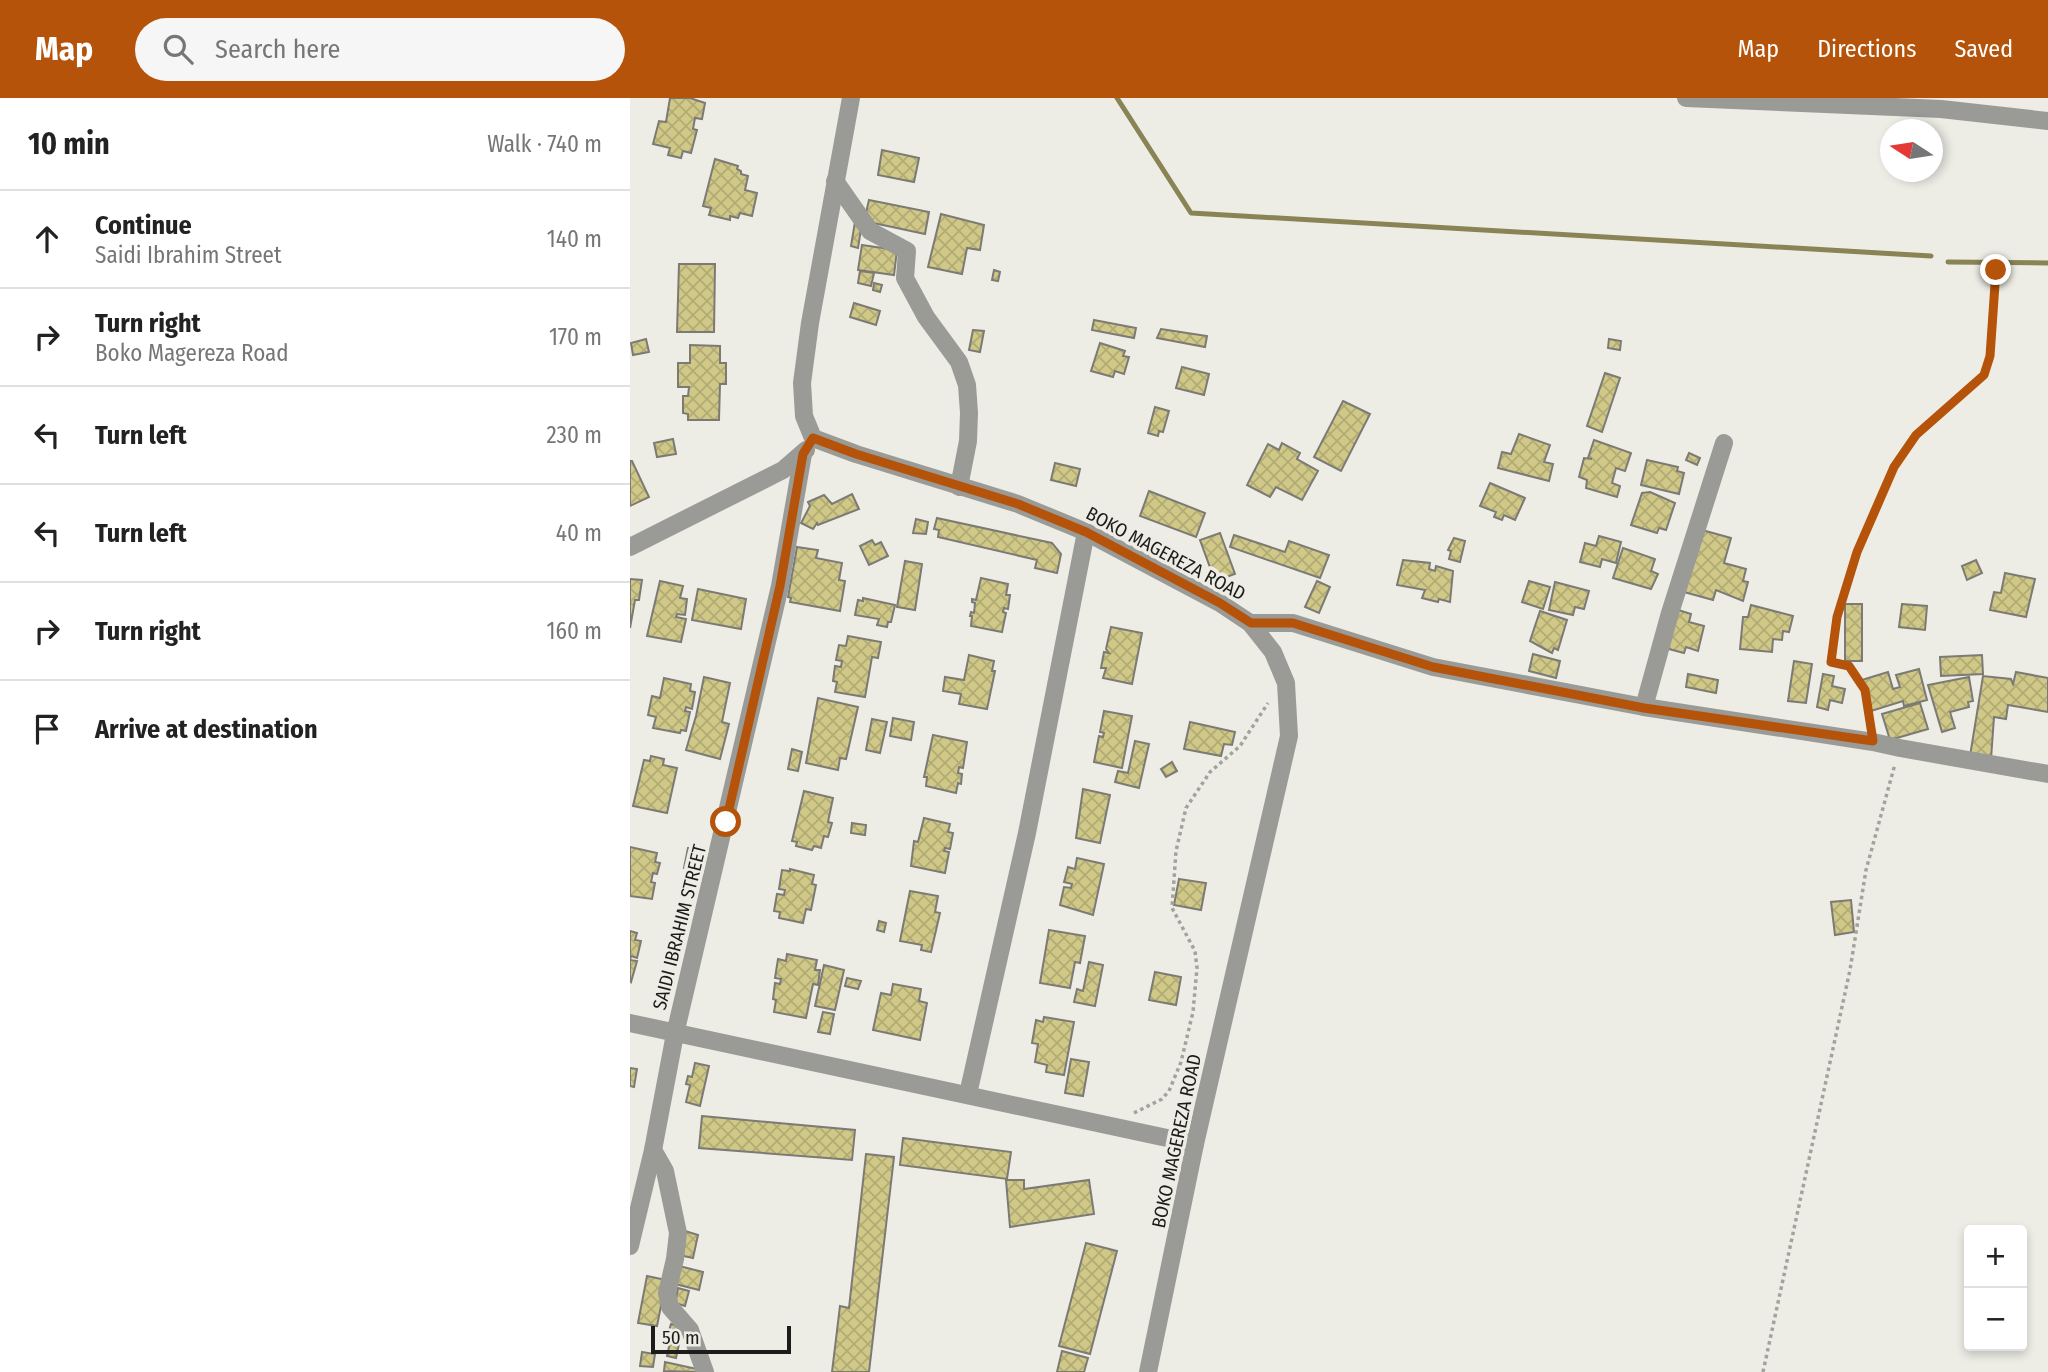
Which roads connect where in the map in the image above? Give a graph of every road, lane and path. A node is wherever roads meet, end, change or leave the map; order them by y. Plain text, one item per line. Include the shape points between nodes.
1 (851, 98) edge
2 (1686, 98) edge
3 (2048, 121) edge
4 (835, 181) junction
5 (1996, 270) dead end
6 (813, 438) junction
7 (1724, 443) dead end
8 (803, 454) junction
9 (959, 486) junction
10 (1086, 532) junction
11 (630, 547) edge
12 (1251, 623) junction
13 (1286, 683) junction
14 (1644, 708) junction
15 (1873, 741) junction
16 (1900, 748) junction
17 (2047, 769) edge
18 (630, 1023) edge
19 (675, 1034) junction
20 (968, 1094) junction
21 (1131, 1129) junction
22 (1195, 1144) junction
23 (653, 1150) junction
24 (630, 1245) edge
25 (705, 1372) edge
26 (1148, 1372) edge
27 (1763, 1372) edge

1 - 4 street
2 - 3 street via 1941,109
4 - 6 street via 803,383 804,416
4 - 9 street via 870,230 907,251 905,278 958,362 970,413
5 - 15 path via 1990,356 1984,375 1916,435 1894,467 1857,552 1837,617 1831,662 1849,666 1865,690
6 - 8 street
6 - 9 street, BOKO MAGEREZA ROAD
7 - 14 street
8 - 11 street via 783,470
8 - 19 street, SAIDI IBRAHIM STREET via 780,586
9 - 10 street, BOKO MAGEREZA ROAD
10 - 12 street, BOKO MAGEREZA ROAD
10 - 20 street via 1027,833
12 - 13 street, BOKO MAGEREZA ROAD via 1273,652
12 - 14 street via 1293,623 1433,667
13 - 21 path via 1240,746 1210,772 1185,808 1172,908 1195,951 1193,1012 1169,1091 1134,1112
13 - 22 street, BOKO MAGEREZA ROAD via 1289,736
14 - 15 street
15 - 16 street
16 - 17 street
16 - 27 path via 1866,870 1850,970
18 - 19 street
19 - 20 street
19 - 23 street, SAIDI IBRAHIM STREET
20 - 21 street
21 - 22 street
22 - 26 street, BOKO MAGEREZA ROAD
23 - 24 street, SAIDI IBRAHIM STREET
23 - 25 street via 665,1171 678,1233 667,1293 670,1307 690,1330

